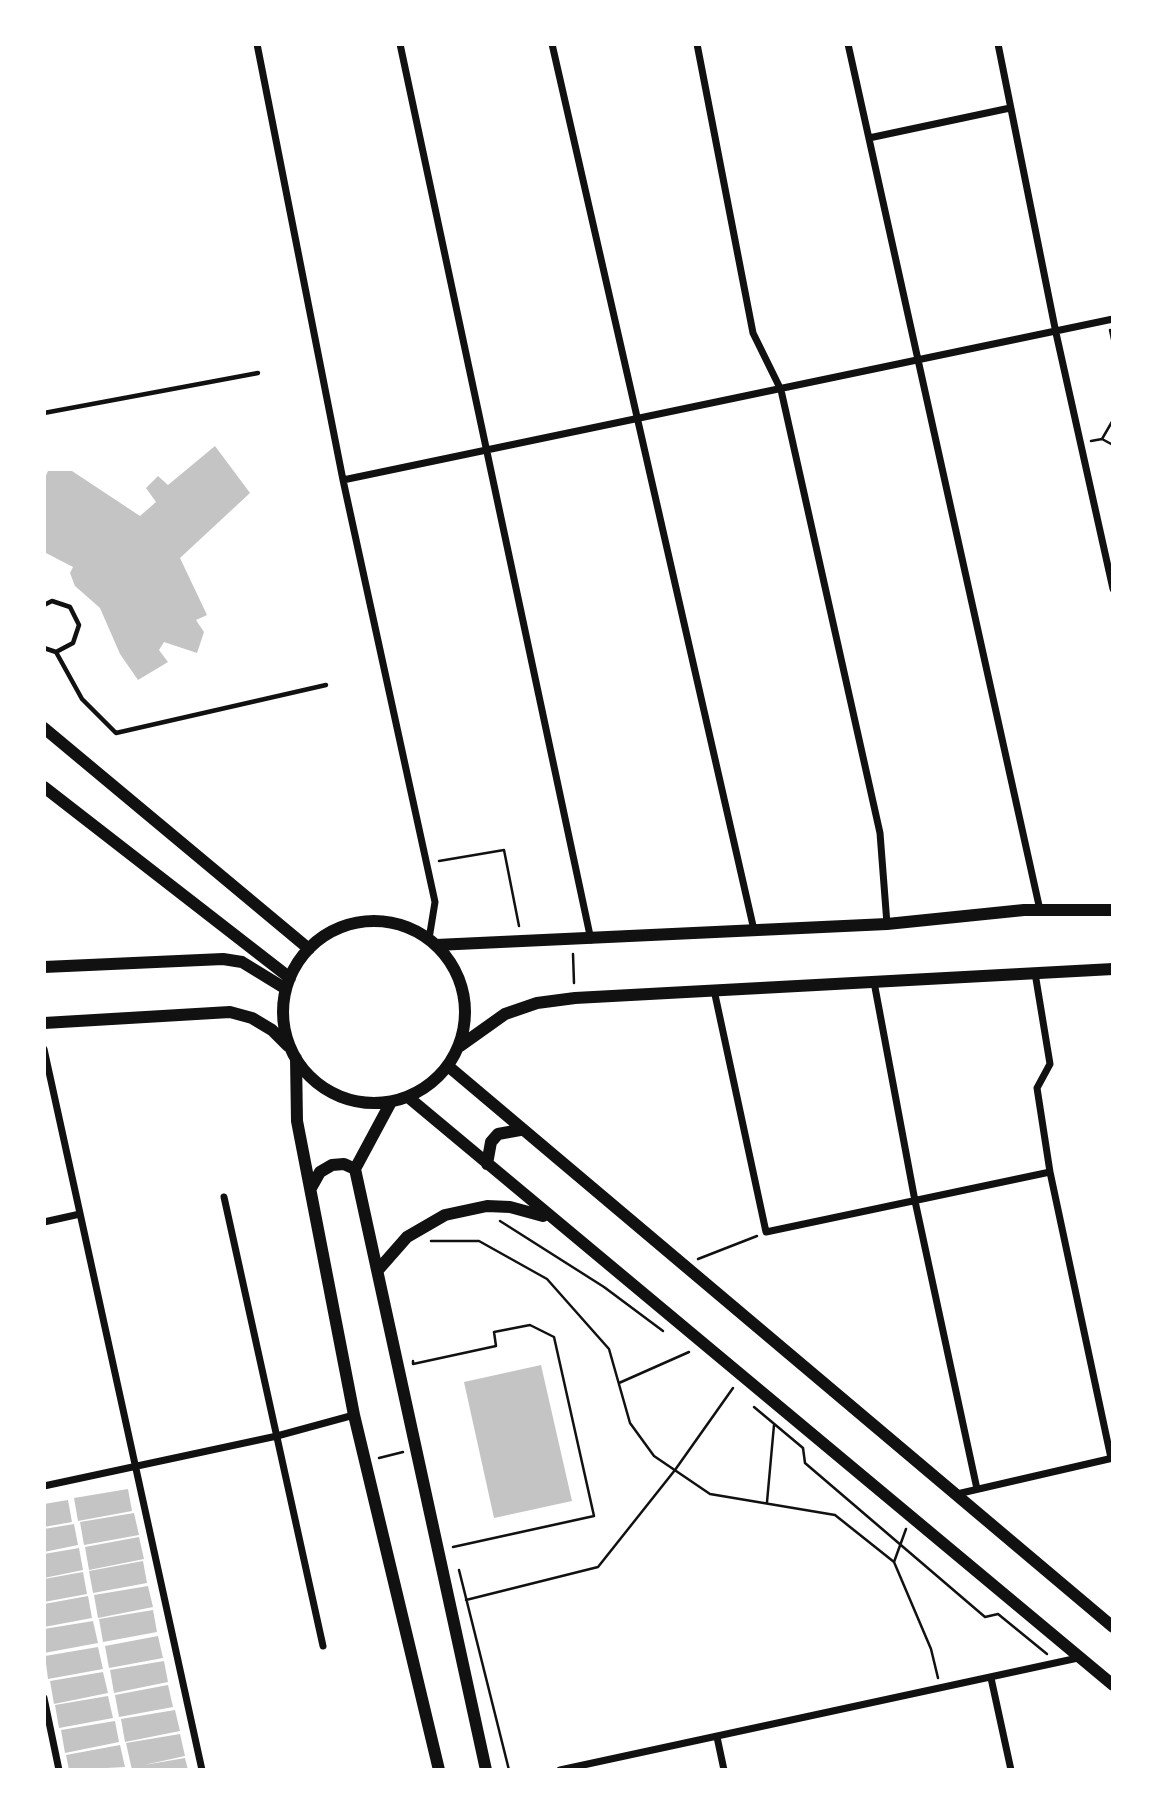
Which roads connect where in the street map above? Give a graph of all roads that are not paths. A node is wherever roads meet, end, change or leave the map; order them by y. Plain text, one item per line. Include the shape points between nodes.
1 (257, 44) edge
2 (400, 44) edge
3 (552, 44) edge
4 (697, 44) edge
5 (848, 44) edge
6 (998, 44) edge
7 (1010, 108) junction
8 (869, 138) junction
9 (1113, 319) edge
10 (1056, 333) junction
11 (918, 362) junction
12 (258, 373) dead end
13 (781, 390) junction
14 (44, 413) edge
15 (637, 418) junction
16 (488, 448) junction
17 (343, 480) junction
18 (1113, 589) edge
19 (44, 605) edge
20 (44, 648) edge
21 (56, 652) junction
22 (326, 685) dead end
23 (44, 728) edge
24 (44, 787) edge
25 (1040, 910) junction
26 (1113, 910) edge
27 (887, 923) junction
28 (754, 931) junction
29 (591, 940) junction
30 (433, 942) junction
31 (309, 949) junction
32 (44, 967) edge
33 (1113, 969) edge
34 (1035, 973) junction
35 (874, 982) junction
36 (288, 983) junction
37 (715, 990) junction
38 (44, 1023) edge
39 (460, 1046) junction
40 (44, 1049) edge
41 (293, 1054) junction
42 (448, 1066) junction
43 (408, 1097) junction
44 (391, 1102) junction
45 (520, 1130) junction
46 (487, 1164) junction
47 (355, 1170) junction
48 (1050, 1172) junction
49 (312, 1188) junction
50 (224, 1197) dead end
51 (915, 1200) junction
52 (80, 1214) junction
53 (552, 1219) junction
54 (44, 1222) edge
55 (378, 1270) junction
56 (354, 1415) junction
57 (277, 1436) junction
58 (1112, 1458) edge
59 (135, 1466) junction
60 (44, 1486) edge
61 (977, 1489) junction
62 (957, 1494) junction
63 (1113, 1628) edge
64 (323, 1646) dead end
65 (1078, 1658) junction
66 (991, 1678) junction
67 (1113, 1685) edge
68 (44, 1698) edge
69 (718, 1737) junction
70 (60, 1770) edge
71 (202, 1770) edge
72 (439, 1770) edge
73 (486, 1770) edge
74 (560, 1770) edge
75 (724, 1770) edge
76 (1012, 1770) edge

1 - 17 street
2 - 16 street
3 - 15 street
4 - 13 street via 753,334
5 - 8 street
6 - 7 street
7 - 8 street
7 - 10 street
8 - 11 street
9 - 10 street
10 - 11 street
10 - 18 street
11 - 13 street
11 - 25 street
12 - 14 lane
13 - 15 street
13 - 27 street via 880,833
15 - 16 street
15 - 28 street
16 - 17 street
16 - 29 street
17 - 30 street via 435,902
19 - 21 lane via 52,601 70,607 79,625 74,643
20 - 21 lane
21 - 22 lane via 82,699 116,733
23 - 31 main road
24 - 36 main road
25 - 26 main road
25 - 27 main road
27 - 28 main road
28 - 29 main road
29 - 30 main road
30 - 31 main road via 406,927 380,921 354,923
30 - 39 main road via 451,962 460,982 465,1003
31 - 36 main road
32 - 36 main road via 223,959 242,961
33 - 34 main road
34 - 35 main road
34 - 48 street via 1050,1064 1037,1088
35 - 37 main road
35 - 51 street
36 - 41 main road via 284,1019
37 - 39 main road via 537,1003 505,1014
37 - 51 street via 766,1232
38 - 41 main road via 230,1012 272,1030
39 - 42 main road
40 - 52 street
41 - 44 main road via 327,1090 369,1104
41 - 49 main road via 297,1121
42 - 43 main road via 430,1085
42 - 45 main road
43 - 44 main road
43 - 46 main road
44 - 47 main road
45 - 46 main road via 509,1130 491,1142
45 - 62 main road
46 - 53 main road
47 - 49 main road via 344,1164 332,1165 320,1172
47 - 55 main road
48 - 51 street
48 - 58 street
49 - 56 main road
50 - 57 street
51 - 61 street
52 - 54 street
52 - 59 street
53 - 55 main road via 510,1207 455,1212 407,1237
53 - 65 main road
55 - 73 main road
56 - 57 street
56 - 72 main road
57 - 59 street
57 - 64 street
58 - 61 street
59 - 60 street
59 - 71 street
61 - 62 street
62 - 63 main road
65 - 66 street
65 - 67 main road
66 - 69 street
66 - 76 street
68 - 70 street
69 - 74 street
69 - 75 street

